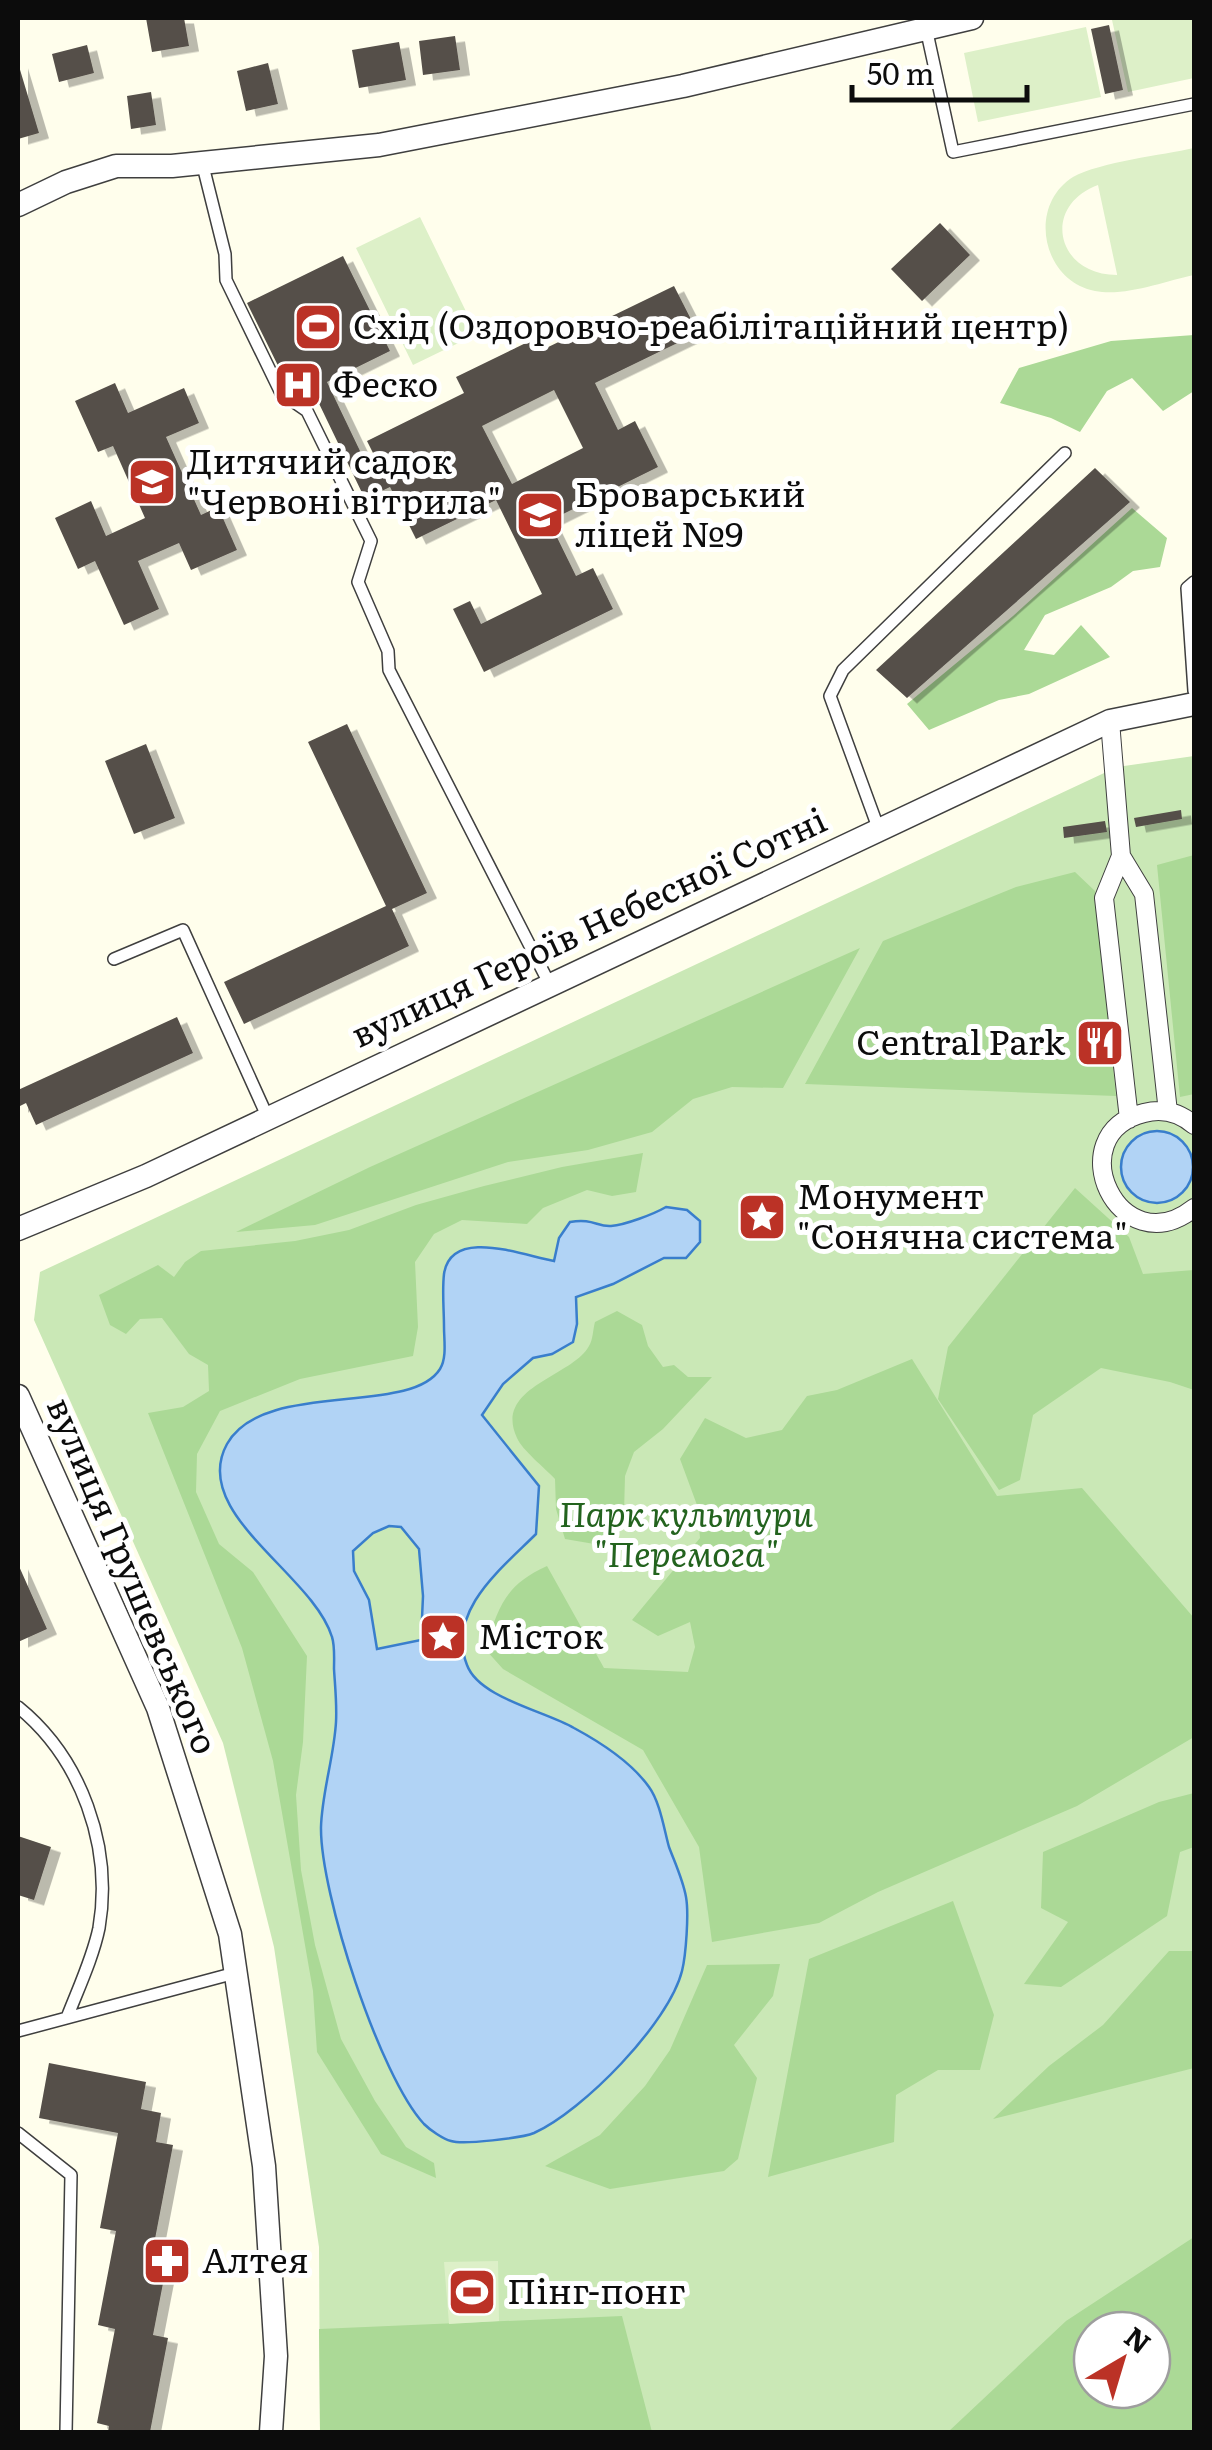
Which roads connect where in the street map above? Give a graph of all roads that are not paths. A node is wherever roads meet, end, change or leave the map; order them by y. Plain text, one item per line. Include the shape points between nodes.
1 (972, 18) edge
2 (926, 28) junction
3 (1194, 104) edge
4 (202, 162) junction
5 (18, 205) edge
6 (1064, 454) dead end
7 (1194, 582) edge
8 (1194, 691) edge
9 (1194, 704) edge
10 (1110, 721) junction
11 (879, 830) junction
12 (1121, 856) junction
13 (114, 959) dead end
14 (550, 985) junction
15 (1168, 1112) junction
16 (268, 1118) junction
17 (1129, 1119) junction
18 (1194, 1125) edge
19 (1194, 1208) edge
20 (18, 1229) edge
21 (18, 1396) edge
22 (18, 1707) edge
23 (236, 1972) junction
24 (68, 2015) junction
25 (18, 2032) edge
26 (18, 2133) edge
27 (66, 2432) edge
28 (271, 2432) edge

1 - 2 street
2 - 3 lane via 953,152
2 - 4 street via 683,86 378,146
4 - 5 street via 116,166
4 - 14 lane via 226,280 280,393 307,411 372,541 358,582 388,651 389,670
6 - 11 lane via 843,670 830,696
7 - 8 lane via 1188,588
9 - 10 street, вулиця Героїв Небесної Сотні
10 - 11 street, вулиця Героїв Небесної Сотні
10 - 12 street
11 - 14 street, вулиця Героїв Небесної Сотні
12 - 15 street via 1144,894
12 - 17 street via 1104,898
13 - 16 lane via 183,930
14 - 16 street, вулиця Героїв Небесної Сотні
15 - 17 street
15 - 18 street
16 - 20 street, вулиця Героїв Небесної Сотні
17 - 19 street via 1104,1150 1102,1178 1109,1194 1121,1209 1146,1221 1174,1220
21 - 23 street, вулиця Грушевського via 158,1708 230,1934
22 - 24 lane via 74,1771 94,1824 102,1880 99,1928
23 - 24 lane
23 - 28 street, вулиця Грушевського via 264,2166 276,2356
24 - 25 lane
26 - 27 lane via 70,2175

